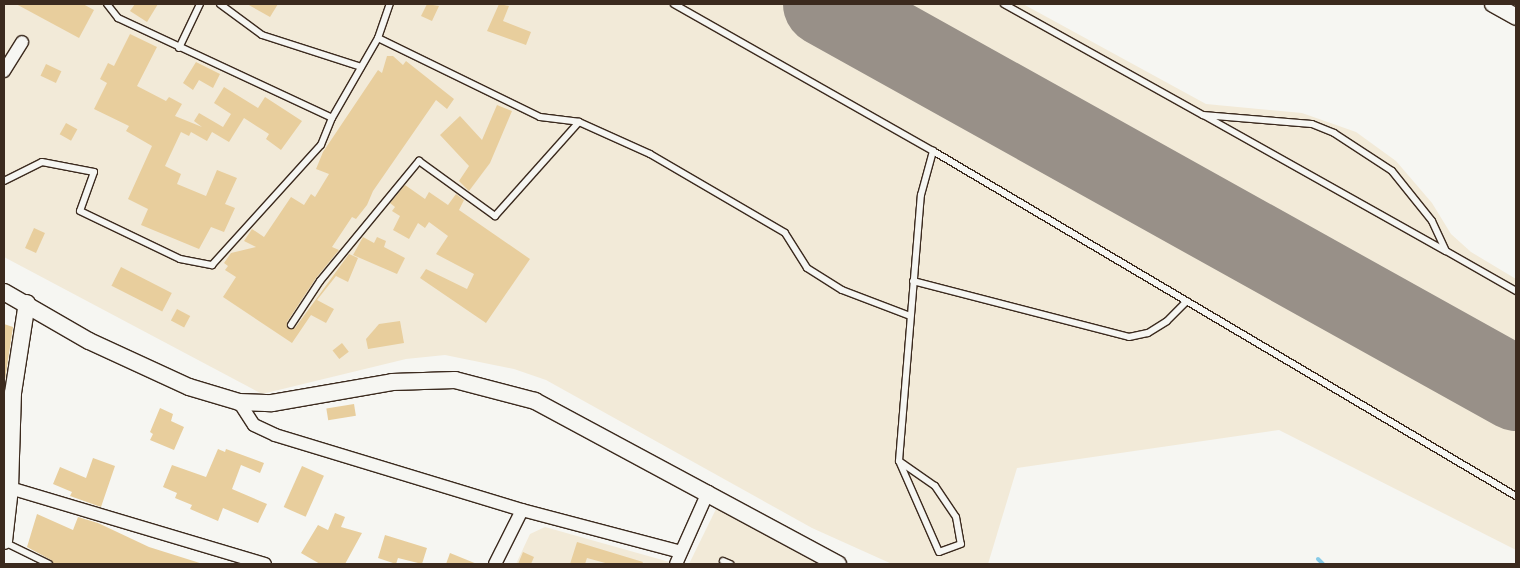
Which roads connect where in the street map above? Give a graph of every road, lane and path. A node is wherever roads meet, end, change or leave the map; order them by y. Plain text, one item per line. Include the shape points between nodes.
1 (107, 4) edge
2 (200, 4) edge
3 (220, 4) edge
4 (390, 4) edge
5 (674, 4) edge
6 (1004, 4) edge
7 (1494, 4) edge
8 (1516, 17) edge
9 (378, 38) junction
10 (22, 42) dead end
11 (180, 48) junction
12 (361, 67) junction
13 (4, 71) edge
14 (1203, 115) junction
15 (332, 118) junction
16 (578, 122) junction
17 (933, 151) junction
18 (4, 181) edge
19 (1446, 251) junction
20 (913, 281) junction
21 (1516, 290) edge
22 (4, 292) edge
23 (1187, 301) junction
24 (27, 303) junction
25 (910, 316) junction
26 (291, 326) dead end
27 (239, 402) junction
28 (899, 461) junction
29 (10, 488) junction
30 (708, 492) junction
31 (1516, 496) edge
32 (522, 510) junction
33 (4, 542) edge
34 (682, 552) junction
35 (49, 564) edge
36 (264, 564) edge
37 (495, 564) edge
38 (676, 564) edge
39 (838, 564) edge

1 - 11 lane via 118,18
2 - 11 lane
3 - 12 lane via 262,36
4 - 9 lane
5 - 17 lane
6 - 14 lane
7 - 8 street
9 - 12 lane
9 - 16 lane via 540,118
10 - 13 street
11 - 15 lane
12 - 15 lane
14 - 19 lane
14 - 19 lane via 1312,124 1334,133 1392,171 1432,221
15 - 18 lane via 321,145 306,164 212,265 180,260 80,211 94,172 42,162
16 - 25 lane via 650,154 785,233 807,268 842,290
16 - 26 lane via 495,216 419,161 320,280
17 - 20 lane via 921,195
17 - 23 lane
19 - 21 lane
20 - 23 lane via 1129,337 1148,333 1167,321
20 - 25 lane
22 - 24 street
23 - 31 lane
24 - 27 street via 89,340 189,387
24 - 29 street via 13,393
25 - 28 lane
27 - 30 street via 272,403 392,382 455,380 535,401
27 - 32 street via 254,425 276,435
28 - 28 lane via 939,552 961,544 956,517 935,486
29 - 33 street
29 - 36 street
30 - 34 street
30 - 39 street
32 - 34 street
32 - 37 street
33 - 35 lane
34 - 38 street

